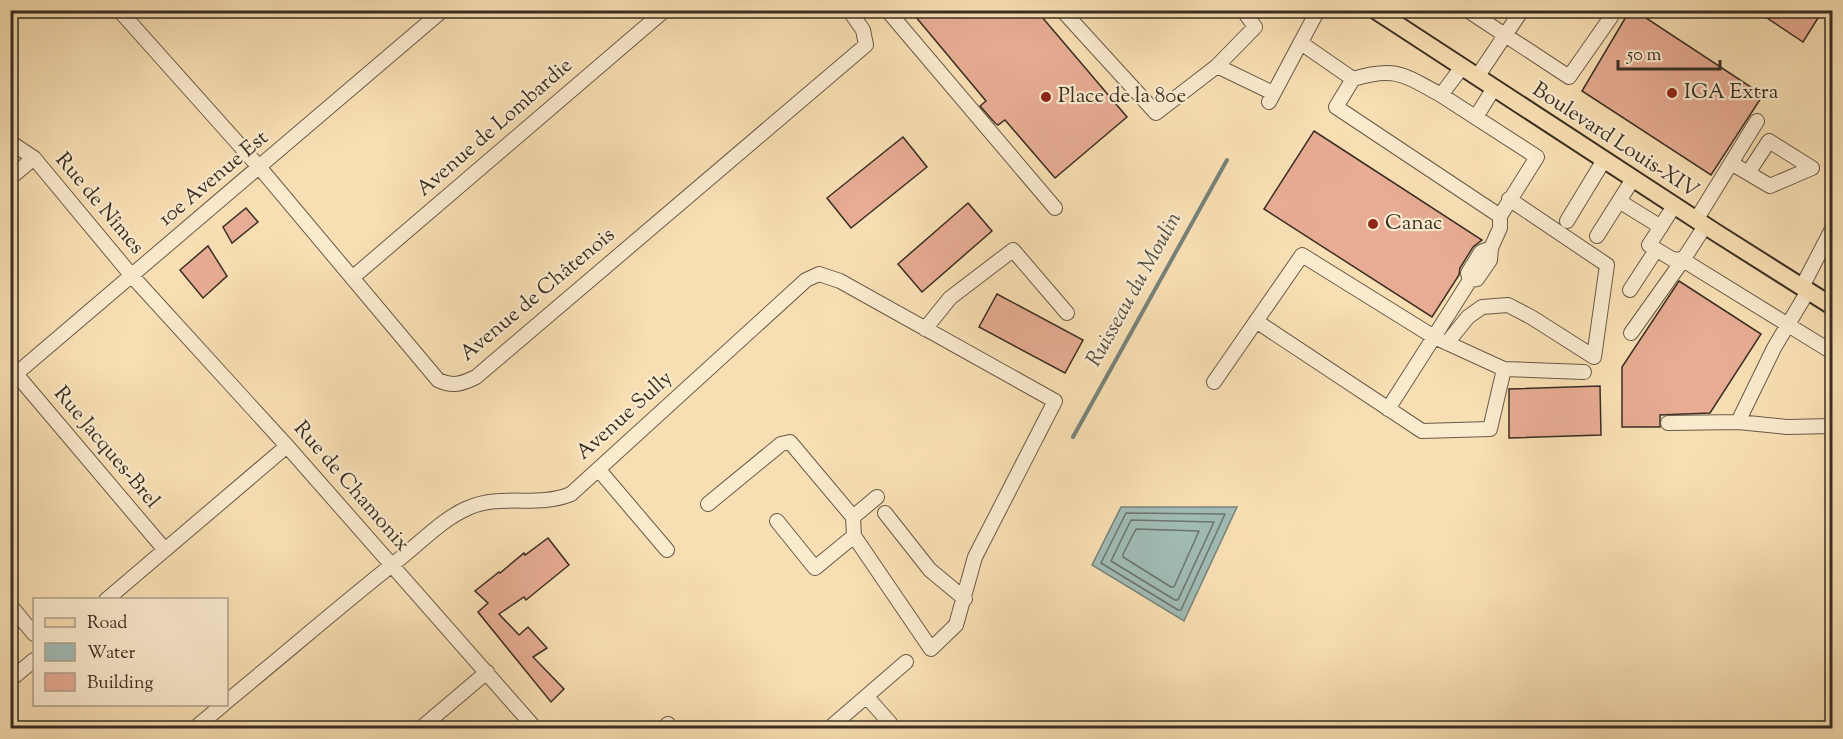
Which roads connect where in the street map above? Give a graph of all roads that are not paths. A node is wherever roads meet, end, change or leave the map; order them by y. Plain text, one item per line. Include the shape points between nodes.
1 (119, 10) edge
2 (444, 10) edge
3 (665, 10) edge
4 (849, 10) edge
5 (887, 10) edge
6 (1062, 10) edge
7 (1243, 10) edge
8 (1318, 10) edge
9 (1375, 10) edge
10 (1467, 10) edge
11 (1522, 10) edge
12 (1601, 10) edge
13 (1505, 35) junction
14 (1301, 43) junction
15 (1217, 66) junction
16 (1462, 67) junction
17 (1477, 77) junction
18 (1353, 80) junction
19 (1494, 88) junction
20 (1442, 95) junction
21 (1476, 117) junction
22 (1757, 121) dead end
23 (10, 142) edge
24 (34, 158) junction
25 (1604, 160) junction
26 (1731, 163) junction
27 (260, 168) junction
28 (1748, 173) dead end
29 (10, 178) edge
30 (1633, 178) junction
31 (1509, 199) junction
32 (1619, 201) junction
33 (1674, 206) junction
34 (1055, 208) dead end
35 (1500, 216) junction
36 (1567, 221) dead end
37 (1700, 223) junction
38 (1661, 226) junction
39 (1833, 229) edge
40 (1597, 236) dead end
41 (1656, 250) junction
42 (1683, 260) junction
43 (132, 276) junction
44 (352, 278) junction
45 (1805, 289) junction
46 (1630, 290) dead end
47 (1833, 306) edge
48 (1067, 313) dead end
49 (1256, 321) junction
50 (1788, 326) junction
51 (925, 328) junction
52 (1631, 333) dead end
53 (1441, 340) junction
54 (1833, 352) edge
55 (1504, 369) junction
56 (1584, 372) dead end
57 (13, 376) edge
58 (1214, 381) dead end
59 (1388, 409) junction
60 (1738, 422) junction
61 (1668, 423) dead end
62 (1833, 426) edge
63 (287, 446) junction
64 (598, 470) junction
65 (876, 497) dead end
66 (708, 504) dead end
67 (885, 513) dead end
68 (853, 518) junction
69 (777, 521) dead end
70 (854, 536) junction
71 (165, 549) junction
72 (666, 550) dead end
73 (391, 565) junction
74 (108, 598) edge
75 (964, 599) junction
76 (10, 605) edge
77 (33, 633) edge
78 (33, 661) edge
79 (906, 662) dead end
80 (487, 672) junction
81 (10, 680) edge
82 (867, 697) junction
83 (228, 701) edge
84 (223, 706) edge
85 (195, 729) edge
86 (421, 729) edge
87 (535, 729) edge
88 (836, 729) edge
89 (885, 729) edge

1 - 27 street, Avenue de Châtenois
2 - 27 street, 10e Avenue Est
3 - 44 street, Avenue de Lombardie
4 - 44 street, Avenue de Châtenois via 863,30 866,45 476,377 447,384 438,380
5 - 34 street
6 - 15 street via 1156,113
7 - 15 street via 1255,27
8 - 14 street
9 - 16 main road, Boulevard Louis-XIV
10 - 13 street
11 - 13 street
12 - 13 street via 1611,17 1569,76
13 - 17 street
14 - 15 street via 1271,98
14 - 18 street
16 - 17 main road, Boulevard Louis-XIV
16 - 20 street
17 - 19 main road, Boulevard Louis-XIV
18 - 20 street via 1385,72 1402,74
18 - 35 street via 1336,107
19 - 21 street
19 - 25 main road, Boulevard Louis-XIV
20 - 21 street
21 - 31 street via 1537,157
22 - 26 street
23 - 24 street, Rue de Nîmes
24 - 29 street, Rue de Nîmes
24 - 43 street, Rue de Nîmes
25 - 30 main road, Boulevard Louis-XIV
25 - 36 street
26 - 28 street
26 - 37 street
27 - 43 street, 10e Avenue Est
27 - 44 street, Avenue de Châtenois
30 - 32 street
30 - 33 main road, Boulevard Louis-XIV
31 - 35 street
31 - 53 street via 1607,265 1594,357 1508,305 1482,307
32 - 38 street
32 - 40 street
33 - 37 main road, Boulevard Louis-XIV
33 - 38 street
35 - 53 street via 1490,260 1477,279 1470,280
37 - 42 street
37 - 45 main road, Boulevard Louis-XIV
38 - 41 street via 1649,245
39 - 45 street
41 - 42 street
41 - 46 street
42 - 50 street
42 - 52 street
43 - 57 street, 10e Avenue Est
43 - 63 street, Rue de Chamonix
45 - 47 main road, Boulevard Louis-XIV
45 - 50 street
48 - 51 street via 1013,250 950,298
49 - 53 street via 1302,255
49 - 58 street
49 - 59 street
50 - 54 street
50 - 60 street
51 - 64 street, Avenue Sully via 840,281 819,274 806,280
51 - 75 street, Avenue Sully via 1055,401 975,558
53 - 55 street
53 - 59 street
55 - 56 street
55 - 59 street via 1490,429 1422,431
57 - 71 street, Rue Jacques-Brel
60 - 61 street
60 - 62 street
63 - 71 street
63 - 73 street, Rue de Chamonix
64 - 72 street
64 - 73 street, Avenue Sully via 571,494 557,500 496,501 468,507
65 - 68 street
66 - 68 street via 782,444 790,442
67 - 75 street via 930,570
68 - 70 street
69 - 70 street via 815,568
70 - 75 street via 931,649 956,625
71 - 74 street
73 - 80 street, Rue de Chamonix
73 - 83 street, Avenue Sully
76 - 77 street
78 - 81 street
79 - 82 street
80 - 86 street
80 - 87 street, Rue de Chamonix
82 - 88 street via 833,725
82 - 89 street via 890,723
84 - 85 street, Avenue Sully

